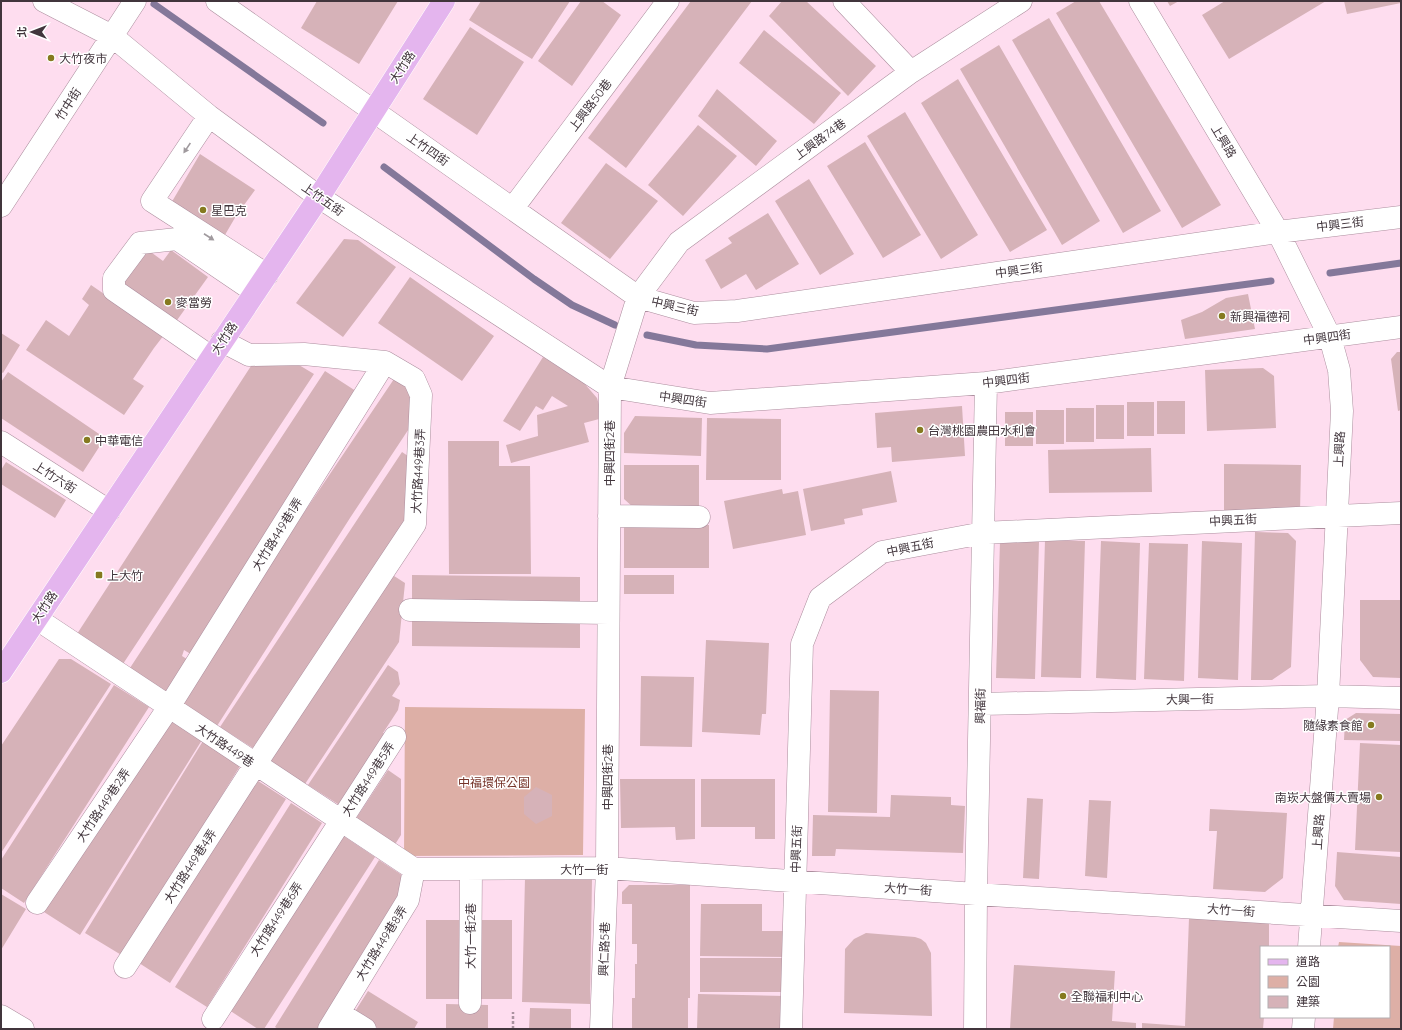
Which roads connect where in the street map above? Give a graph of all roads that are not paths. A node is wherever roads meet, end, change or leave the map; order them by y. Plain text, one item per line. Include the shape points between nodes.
1 (44, 1) edge
2 (135, 1) edge
3 (217, 1) edge
4 (444, 1) edge
5 (668, 1) edge
6 (844, 1) edge
7 (1021, 1) edge
8 (1140, 1) edge
9 (112, 36) junction
10 (911, 72) junction
11 (373, 111) junction
12 (208, 116) junction
13 (319, 197) junction
14 (1, 206) edge
15 (513, 208) junction
16 (1401, 217) edge
17 (1278, 232) junction
18 (261, 283) junction
19 (638, 297) junction
20 (1401, 327) edge
21 (1330, 337) junction
22 (216, 349) junction
23 (384, 362) junction
24 (986, 383) junction
25 (610, 387) junction
26 (1, 442) edge
27 (109, 511) junction
28 (1401, 513) edge
29 (1336, 515) junction
30 (609, 516) junction
31 (699, 516) dead end
32 (982, 532) junction
33 (410, 610) dead end
34 (608, 613) junction
35 (37, 619) junction
36 (1, 672) edge
37 (1328, 696) junction
38 (1401, 698) edge
39 (980, 704) junction
40 (169, 707) junction
41 (395, 737) dead end
42 (255, 765) junction
43 (340, 820) junction
44 (607, 868) junction
45 (414, 869) junction
46 (471, 869) junction
47 (796, 881) junction
48 (976, 894) junction
49 (37, 902) dead end
50 (1312, 915) junction
51 (1401, 921) edge
52 (1309, 946) edge
53 (125, 967) dead end
54 (470, 1003) dead end
55 (1, 1016) edge
56 (213, 1018) dead end
57 (1304, 1018) edge
58 (334, 1021) edge
59 (23, 1029) edge
60 (365, 1029) edge
61 (601, 1029) edge
62 (791, 1029) edge
63 (975, 1029) edge
64 (1303, 1029) edge

1 - 9 street, 上竹五街
2 - 9 street, 竹中街
3 - 11 street, 上竹四街
4 - 11 main road, 大竹路
5 - 15 street, 上興路50巷
6 - 10 street
7 - 10 street, 上興路74巷
8 - 17 street, 上興路
9 - 12 street, 上竹五街
9 - 14 street, 竹中街
10 - 19 street, 上興路74巷 via 679,242
11 - 13 main road, 大竹路
11 - 15 street, 上竹四街
12 - 13 street, 上竹五街
12 -> 18 street via 152,201
13 - 18 main road, 大竹路
13 - 25 street, 上竹五街
15 - 19 street, 上竹四街
16 - 17 street, 中興三街
17 - 19 street, 中興三街 via 737,311 694,313
17 - 21 street, 上興路
18 - 22 main road, 大竹路
18 - 22 street, 大竹路449巷3弄 via 177,239 140,243 114,278 114,290
19 - 25 street, 中興四街2巷
20 - 21 street, 中興四街
21 - 24 street, 中興四街
21 - 29 street, 上興路 via 1340,370 1342,411
22 - 23 street, 大竹路449巷3弄 via 250,355 304,354
22 - 27 main road, 大竹路
23 - 40 street, 大竹路449巷1弄
23 - 42 street, 大竹路449巷3弄 via 414,378 421,395 415,524
24 - 25 street, 中興四街 via 710,403
24 - 32 street, 興福街
25 - 30 street, 中興四街2巷
26 - 27 street, 上竹六街
27 - 35 main road, 大竹路
28 - 29 street, 中興五街
29 - 32 street, 中興五街
29 - 37 street, 上興路
30 - 31 street
30 - 34 street, 中興四街2巷
32 - 39 street, 興福街
32 - 47 street, 中興五街 via 882,552 820,598 802,644
33 - 34 street
34 - 44 street, 中興四街2巷
35 - 36 main road, 大竹路
35 - 40 street, 大竹路449巷
37 - 38 street, 大興一街
37 - 39 street, 大興一街
37 - 50 street, 上興路
39 - 48 street, 興福街
40 - 42 street, 大竹路449巷
40 - 49 street, 大竹路449巷2弄
41 - 43 street, 大竹路449巷5弄
42 - 43 street, 大竹路449巷
42 - 53 street, 大竹路449巷4弄
43 - 45 street, 大竹路449巷
43 - 56 street, 大竹路449巷6弄
44 - 46 street, 大竹一街
44 - 47 street, 大竹一街
44 - 61 street, 興仁路5巷
45 - 46 street, 大竹一街
45 - 58 street, 大竹路449巷8弄 via 408,900
46 - 54 street, 大竹一街2巷
47 - 48 street, 大竹一街
47 - 62 street, 中興五街
48 - 50 street, 大竹一街
48 - 63 street, 興福街
50 - 51 street, 大竹一街
50 - 52 street, 上興路
55 - 59 street
57 - 64 street
58 - 60 street, 大竹路449巷8弄

